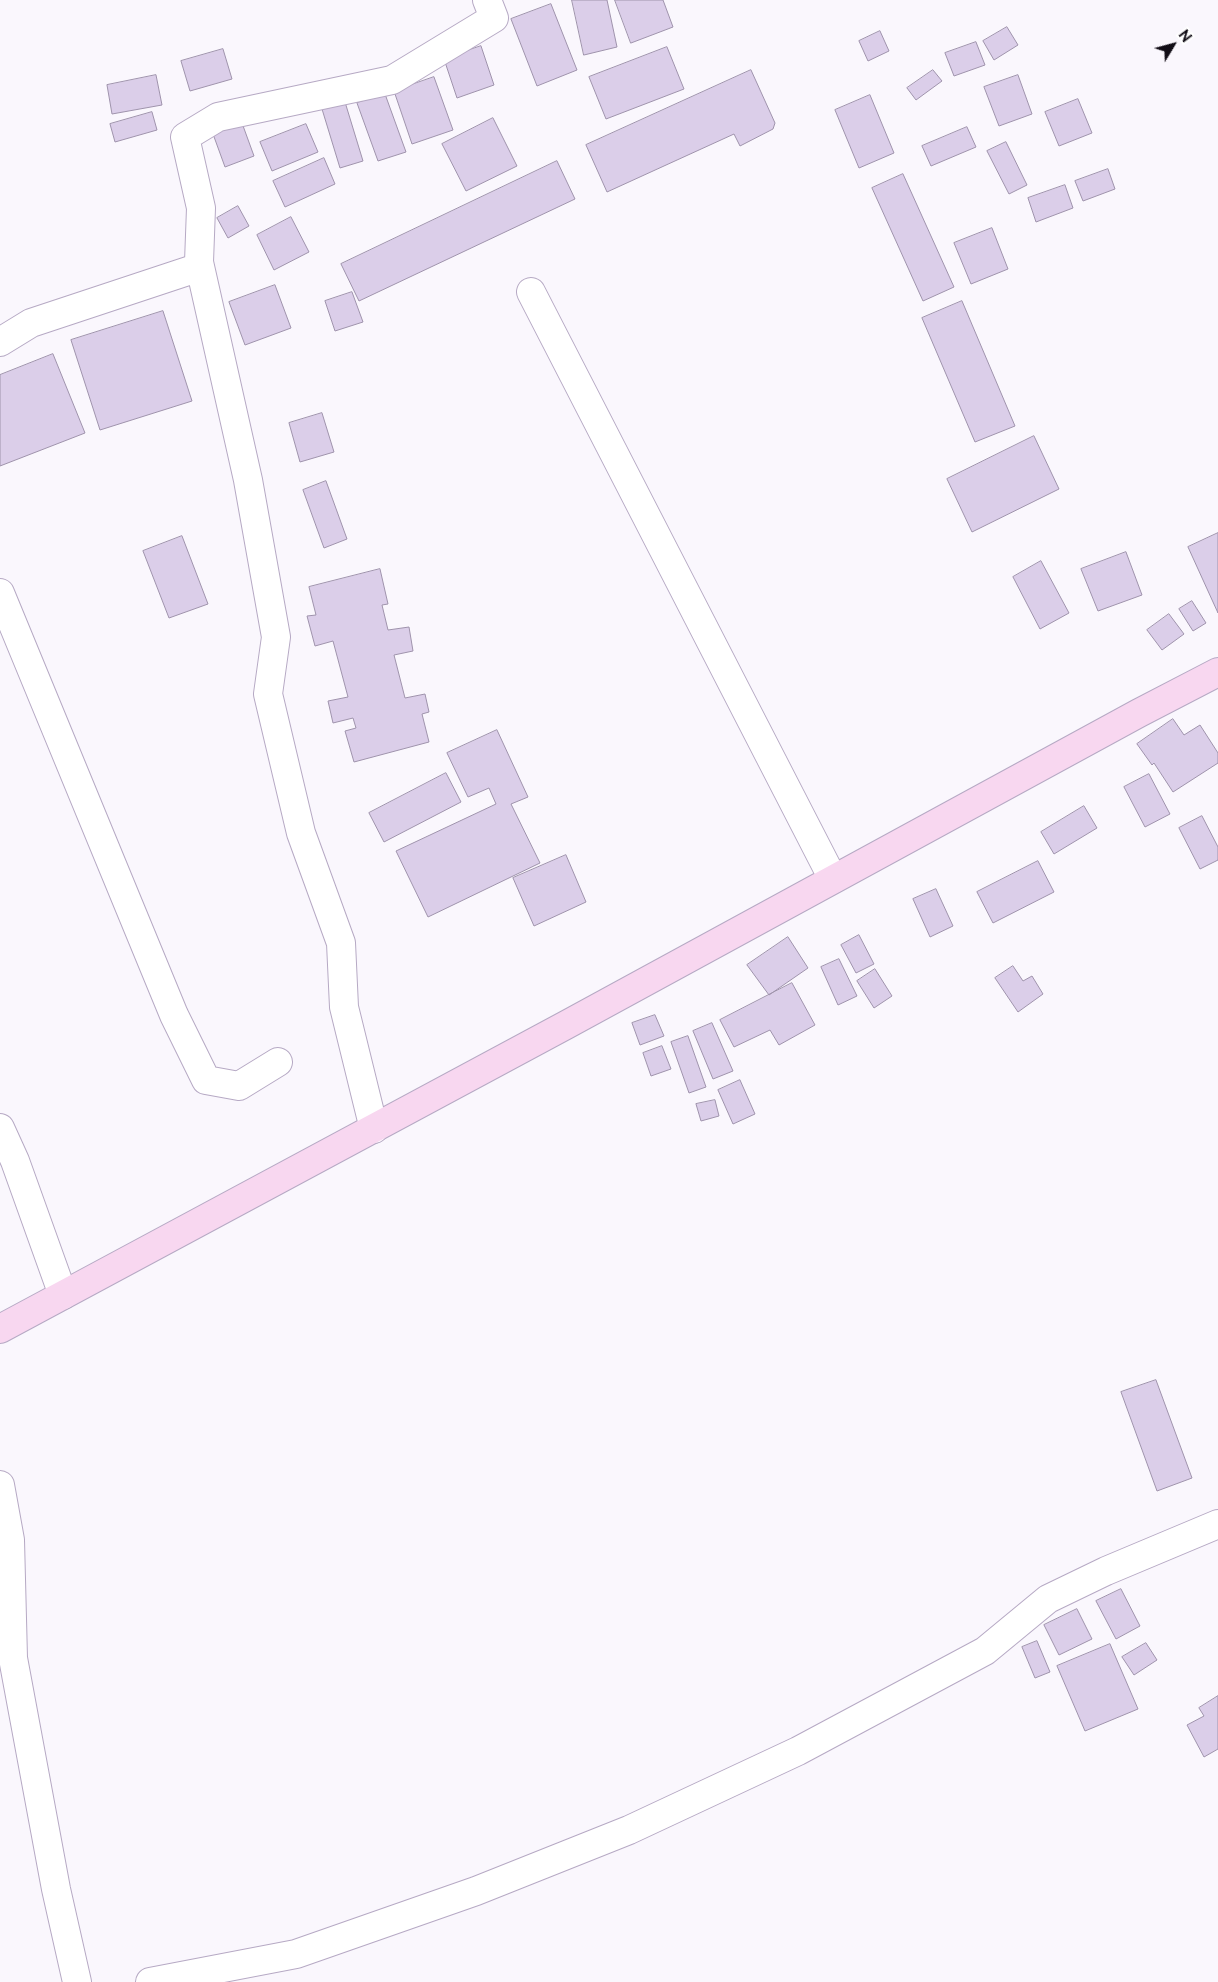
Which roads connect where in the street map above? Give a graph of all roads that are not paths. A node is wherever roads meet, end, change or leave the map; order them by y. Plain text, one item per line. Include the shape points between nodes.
1 (487, 0) edge
2 (200, 267) junction
3 (531, 292) dead end
4 (0, 342) edge
5 (0, 593) edge
6 (1218, 672) edge
7 (833, 880) junction
8 (278, 1062) dead end
9 (0, 1128) edge
10 (374, 1129) junction
11 (63, 1295) junction
12 (0, 1329) edge
13 (0, 1484) edge
14 (1218, 1524) edge
15 (77, 1982) edge
16 (150, 1982) edge

1 - 2 street via 494,18 392,80 218,117 185,136 201,208
2 - 4 street via 31,323
2 - 10 street via 248,480 276,636 268,694 301,833 341,943 344,1007
3 - 7 street
5 - 8 street via 174,1015 206,1080 239,1086
6 - 7 main road
7 - 10 main road
9 - 11 street
10 - 11 main road
11 - 12 main road
13 - 15 street via 10,1540 13,1658 56,1889
14 - 16 street via 1048,1599 985,1651 798,1751 629,1830 476,1890 296,1954

